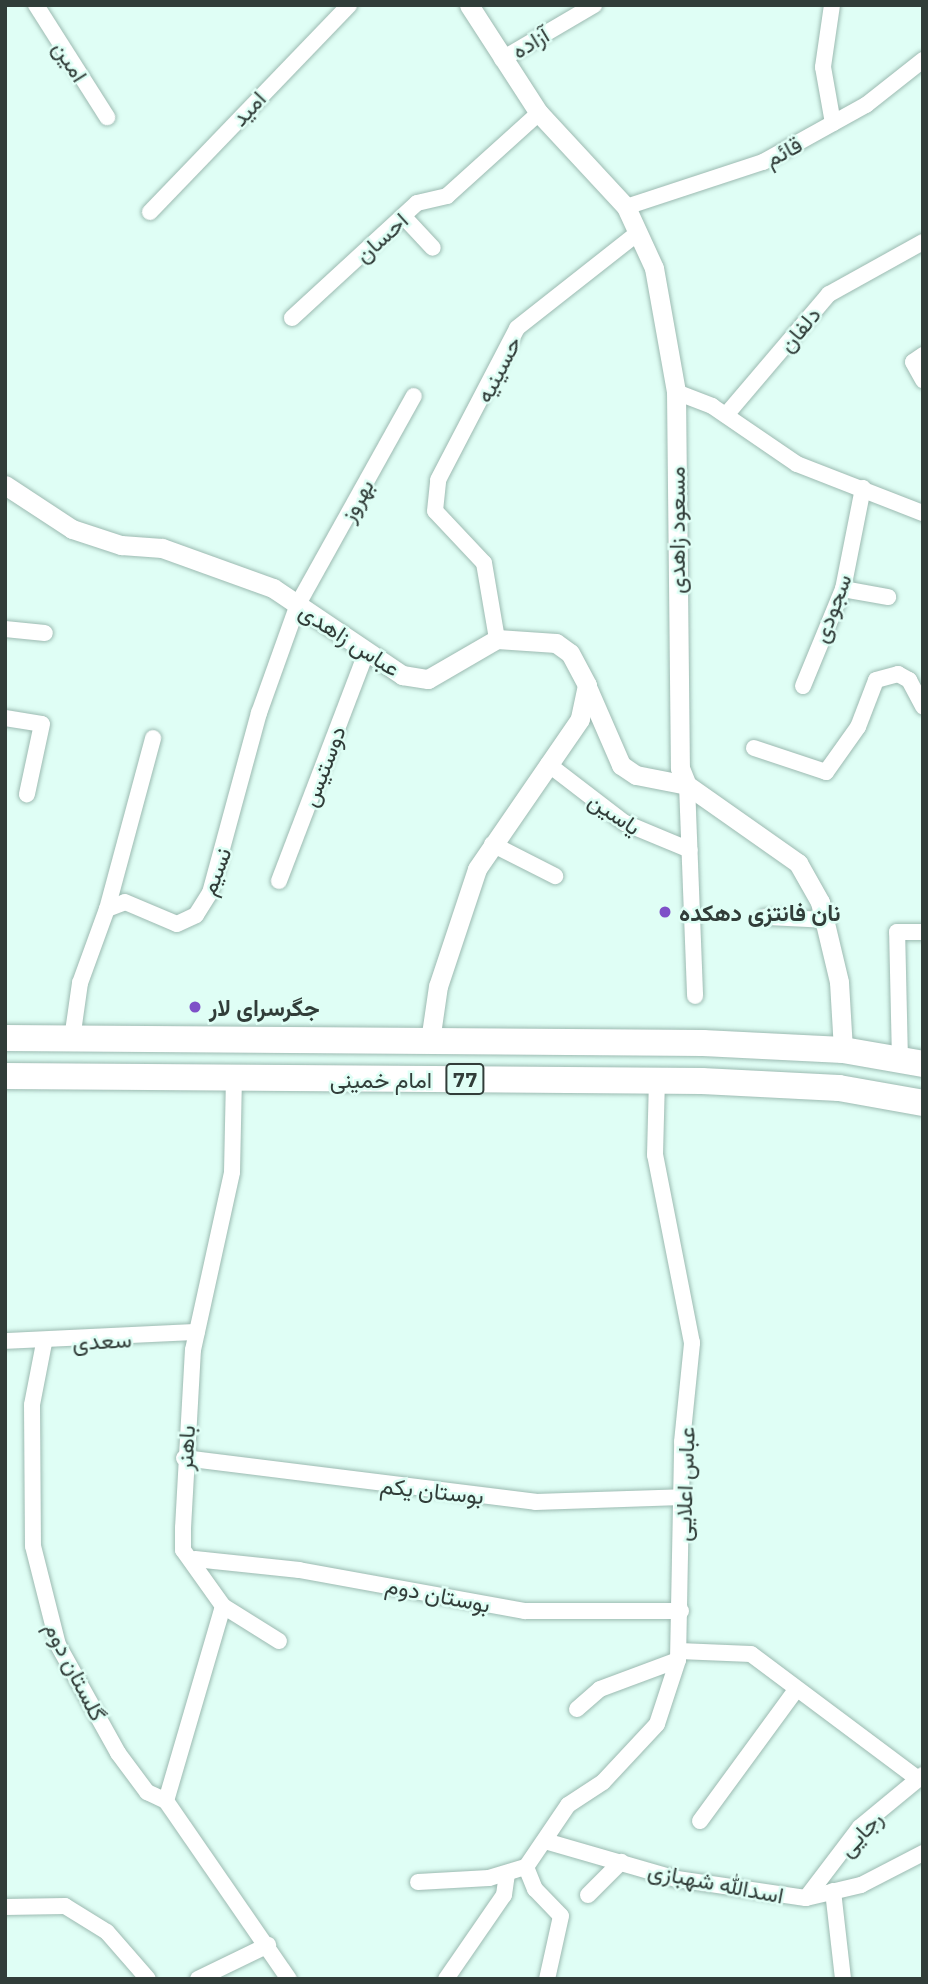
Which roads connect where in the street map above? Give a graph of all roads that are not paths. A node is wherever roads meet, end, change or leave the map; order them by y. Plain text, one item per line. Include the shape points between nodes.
1 (36, 5) edge
2 (349, 5) edge
3 (470, 5) edge
4 (594, 5) edge
5 (832, 5) edge
6 (502, 59) junction
7 (923, 60) edge
8 (539, 113) junction
9 (107, 117) dead end
10 (833, 123) junction
11 (626, 207) junction
12 (150, 212) dead end
13 (404, 217) junction
14 (639, 232) junction
15 (923, 242) edge
16 (433, 248) dead end
17 (292, 318) dead end
18 (923, 355) edge
19 (923, 380) edge
20 (676, 393) junction
21 (414, 396) dead end
22 (726, 415) junction
23 (5, 485) edge
24 (863, 488) junction
25 (923, 513) edge
26 (843, 589) junction
27 (888, 597) dead end
28 (298, 604) junction
29 (5, 629) edge
30 (46, 633) dead end
31 (497, 639) junction
32 (367, 651) junction
33 (587, 685) junction
34 (803, 686) dead end
35 (923, 706) edge
36 (5, 719) edge
37 (153, 738) dead end
38 (754, 748) dead end
39 (548, 764) junction
40 (687, 785) junction
41 (27, 794) dead end
42 (492, 844) junction
43 (690, 850) junction
44 (555, 876) dead end
45 (279, 881) dead end
46 (107, 909) junction
47 (765, 917) dead end
48 (826, 920) junction
49 (923, 932) edge
50 (695, 996) dead end
51 (5, 1038) edge
52 (72, 1039) junction
53 (430, 1041) junction
54 (843, 1050) junction
55 (911, 1062) edge
56 (5, 1076) edge
57 (67, 1077) junction
58 (234, 1078) junction
59 (657, 1081) junction
60 (923, 1103) edge
61 (198, 1332) junction
62 (5, 1341) edge
63 (44, 1343) junction
64 (184, 1458) junction
65 (682, 1497) junction
66 (195, 1559) junction
67 (223, 1606) junction
68 (681, 1611) junction
69 (279, 1640) dead end
70 (679, 1656) junction
71 (796, 1689) junction
72 (576, 1709) dead end
73 (920, 1777) edge
74 (166, 1801) junction
75 (700, 1821) dead end
76 (545, 1841) junction
77 (923, 1853) edge
78 (621, 1862) junction
79 (526, 1867) junction
80 (507, 1873) junction
81 (418, 1882) dead end
82 (833, 1891) junction
83 (588, 1895) dead end
84 (806, 1898) junction
85 (5, 1907) edge
86 (268, 1945) junction
87 (148, 1979) edge
88 (198, 1979) edge
89 (289, 1979) edge
90 (446, 1979) edge
91 (547, 1979) edge
92 (843, 1979) edge

1 - 9 street, امین
2 - 12 street, امید
3 - 6 street, مسعود زاهدی
4 - 6 street, آزاده
5 - 10 street via 823,67
6 - 8 street, مسعود زاهدی
7 - 10 street, قائم
8 - 11 street, مسعود زاهدی
8 - 13 street, احسان via 447,196 417,204
10 - 11 street, قائم via 763,162
11 - 14 street, مسعود زاهدی
13 - 16 street
13 - 17 street, احسان
14 - 20 street, مسعود زاهدی via 664,299
14 - 31 street, حسینیه via 550,297 517,328 438,480 435,511 484,563
15 - 22 street, دلفان via 853,286 829,294
18 - 19 street via 913,362
20 - 22 street
20 - 40 street, مسعود زاهدی via 677,729
21 - 28 street, بهروز
22 - 24 street via 797,464
23 - 28 street, عباس زاهدی via 72,529 213,565
24 - 25 street
24 - 26 street, سجودی
26 - 27 street
26 - 34 street, سجودی
28 - 32 street, عباس زاهدی
28 - 46 street, نسیم via 259,713 210,893 196,915 177,924 125,902
29 - 30 street
31 - 32 street, عباس زاهدی via 428,679 402,676
31 - 33 street via 556,643 570,653
32 - 45 street, دوستیس
33 - 39 street via 580,719
33 - 40 street via 621,765 636,775
35 - 38 street via 909,680 898,674 876,680 858,727 826,772
36 - 41 street via 41,724
37 - 46 street
39 - 42 street
39 - 43 street, یاسین via 625,822
40 - 43 street
40 - 48 street via 797,863
42 - 44 street
42 - 53 street via 477,869 442,973
43 - 50 street
46 - 52 street via 80,984
47 - 48 street
48 - 54 street via 839,982
49 - 55 street via 897,932
51 - 52 highway, امام خمینی / 77
52 - 53 highway, امام خمینی / 77
52 - 57 highway
53 - 54 highway, امام خمینی / 77
54 - 55 highway, امام خمینی / 77
56 - 57 highway, امام خمینی / 77
57 - 58 highway, امام خمینی / 77
58 - 59 highway, امام خمینی / 77
58 - 61 street, باهنر via 232,1172
59 - 60 highway, امام خمینی / 77 via 839,1088
59 - 65 street, عباس اعلایی via 655,1155 692,1343
61 - 63 street, سعدی
61 - 64 street, باهنر
62 - 63 street, سعدی
63 - 74 street, گلستان دوم via 32,1405 33,1545 43,1603 58,1645 118,1754 147,1792
64 - 65 street, بوستان یکم via 535,1502
64 - 66 street, باهنر via 183,1550
65 - 68 street, عباس اعلایی
66 - 67 street, باهنر
66 - 68 street, بوستان دوم via 299,1570 525,1611
67 - 69 street
67 - 74 street
68 - 70 street, عباس اعلایی
70 - 71 street via 751,1654
70 - 72 street via 600,1689
70 - 76 street, عباس اعلایی via 657,1724 603,1782 568,1805
71 - 73 street
71 - 75 street
73 - 84 street, رجایی via 860,1827
74 - 86 street, گلستان دوم
76 - 78 street, اسدالله شهبازی
76 - 79 street, عباس اعلایی
77 - 82 street, اسدالله شهبازی via 861,1885
78 - 83 street
78 - 84 street, اسدالله شهبازی via 731,1890
79 - 80 street
79 - 91 street via 535,1889 561,1916
80 - 81 street
80 - 90 street via 504,1895
82 - 84 street, اسدالله شهبازی
82 - 92 street
85 - 87 street via 65,1906 107,1932
86 - 88 street
86 - 89 street, گلستان دوم

